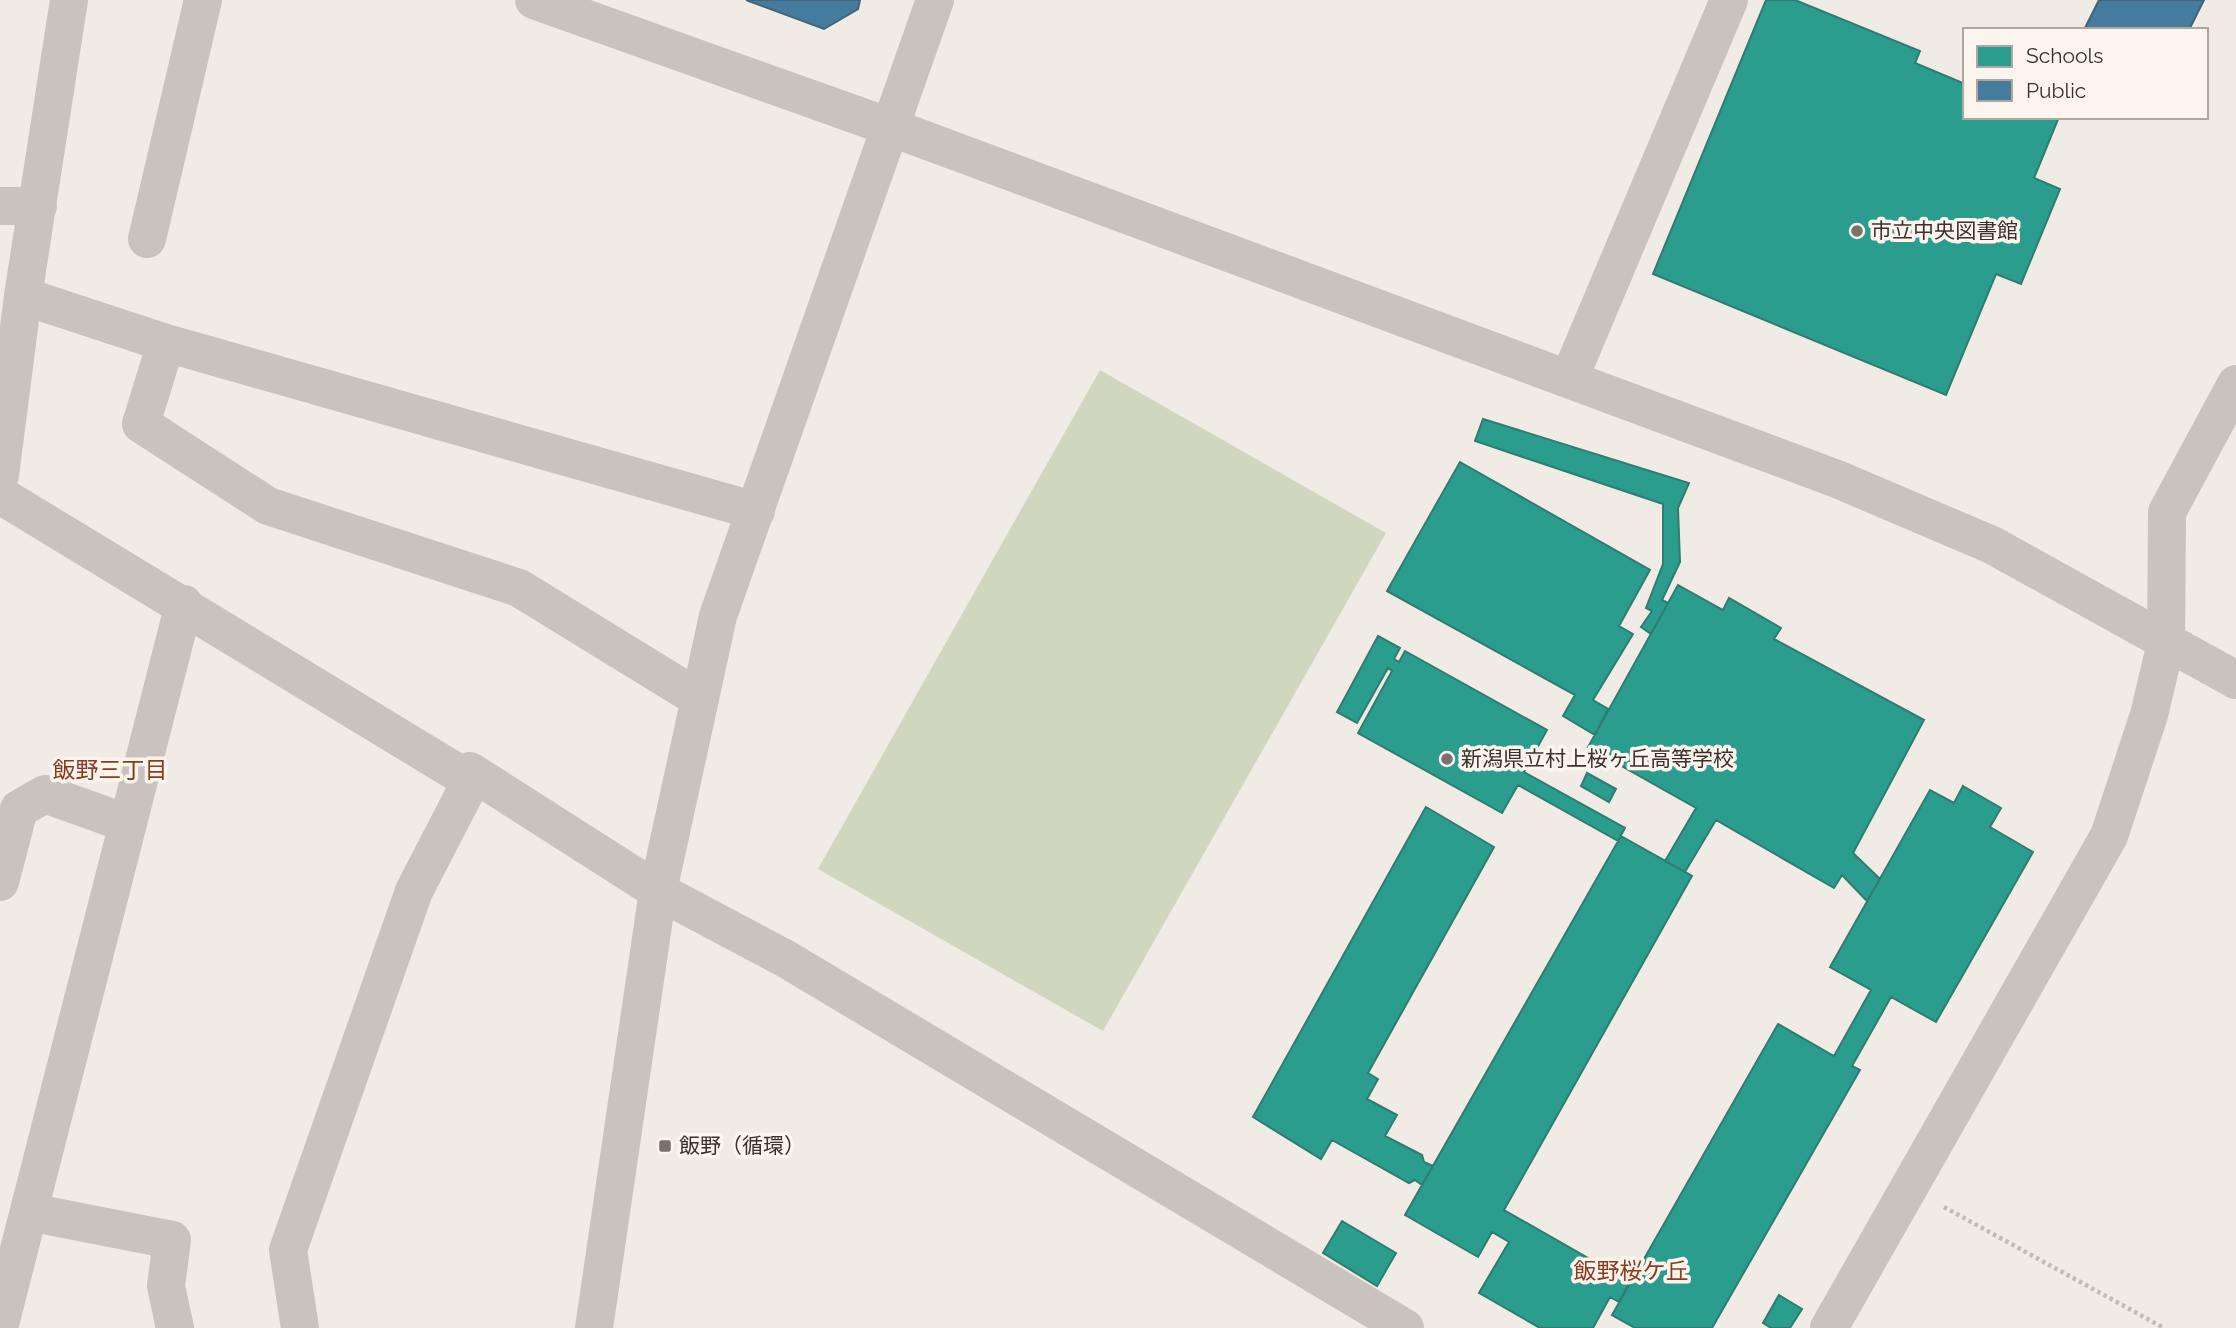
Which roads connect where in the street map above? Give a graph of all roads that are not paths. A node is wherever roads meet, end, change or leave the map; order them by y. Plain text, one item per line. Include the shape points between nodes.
1 (69, 0) edge
2 (203, 0) edge
3 (534, 0) edge
4 (935, 0) edge
5 (1729, 0) edge
6 (890, 127) junction
7 (0, 206) edge
8 (38, 206) junction
9 (147, 239) dead end
10 (23, 296) junction
11 (166, 343) junction
12 (1569, 379) junction
13 (2236, 384) edge
14 (0, 475) edge
15 (0, 495) edge
16 (756, 511) junction
17 (184, 604) junction
18 (2166, 643) junction
19 (2236, 680) edge
20 (698, 698) junction
21 (471, 781) junction
22 (126, 823) junction
23 (0, 882) edge
24 (658, 891) junction
25 (29, 1212) junction
26 (0, 1324) edge
27 (175, 1328) edge
28 (300, 1328) edge
29 (594, 1328) edge
30 (1405, 1328) edge
31 (1829, 1328) edge

1 - 8 street
2 - 9 street
3 - 6 street
4 - 6 street
5 - 12 street
6 - 12 street
6 - 16 street
7 - 8 street
8 - 10 street
10 - 11 street
10 - 14 street
11 - 16 street
11 - 20 street via 141,424 268,506 519,588
12 - 18 street via 1837,479 1992,545
13 - 18 street via 2167,512
15 - 17 street
16 - 20 street via 718,616
17 - 21 street
17 - 22 street
18 - 19 street
18 - 31 street via 2109,836
20 - 24 street
21 - 24 street via 470,771
21 - 28 street via 414,891 288,1250
22 - 23 street via 45,794 19,809
22 - 25 street
24 - 29 street
24 - 30 street via 786,959
25 - 26 street
25 - 27 street via 172,1240 166,1286

